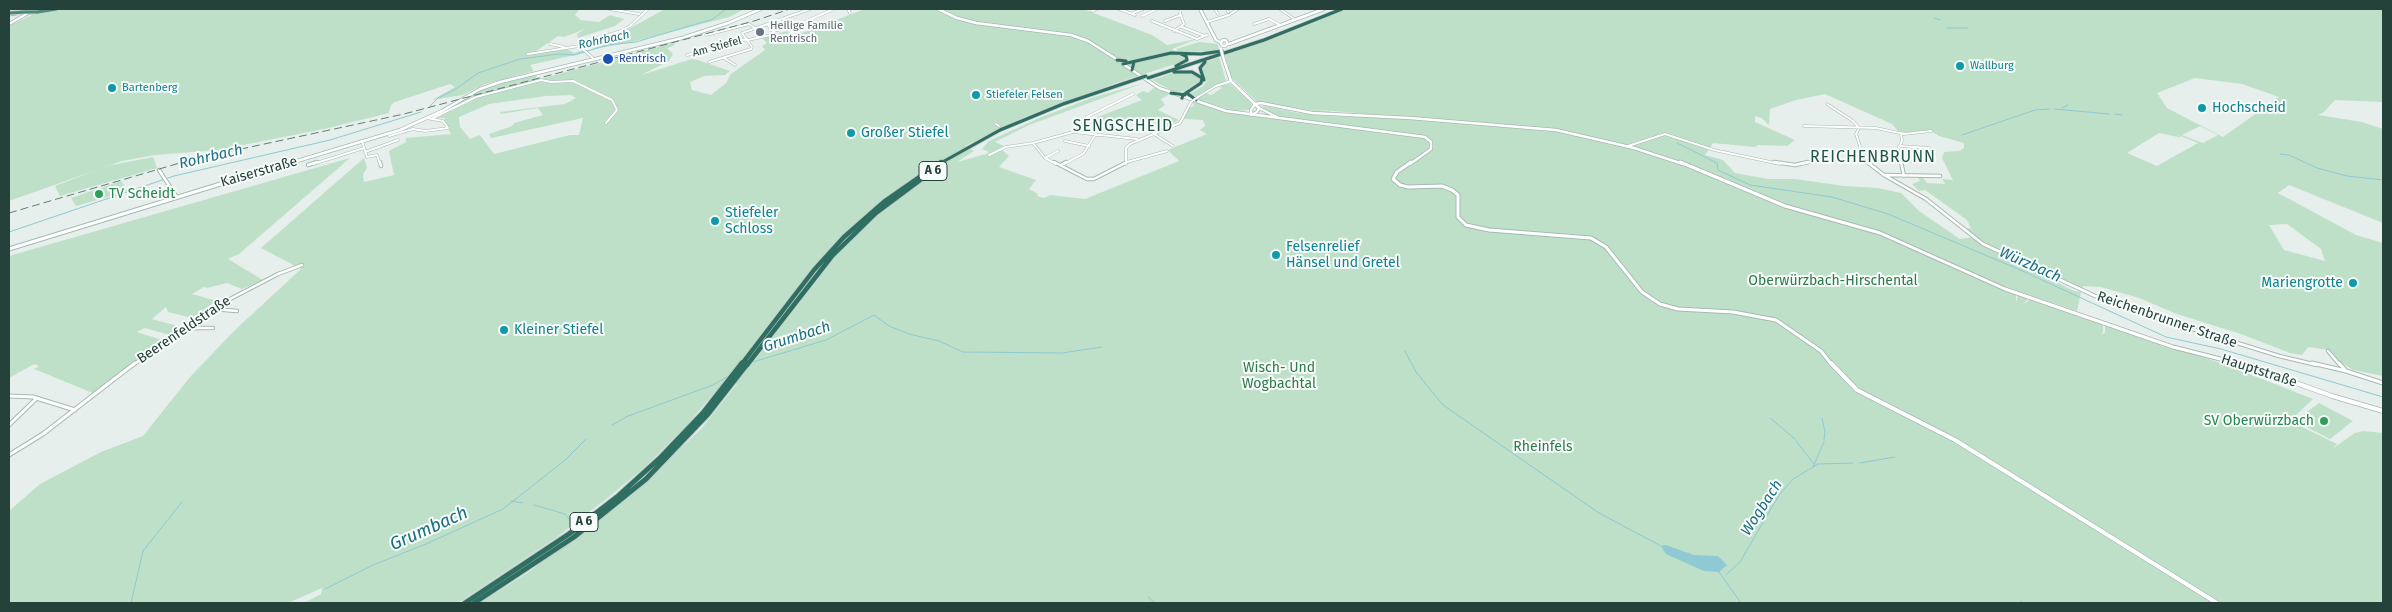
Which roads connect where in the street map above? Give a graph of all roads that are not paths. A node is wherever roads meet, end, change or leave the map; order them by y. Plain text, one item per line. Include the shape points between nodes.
1 (17, 9) edge
2 (56, 9) edge
3 (611, 9) edge
4 (648, 9) edge
5 (761, 9) edge
6 (810, 9) edge
7 (834, 9) edge
8 (848, 9) edge
9 (938, 9) edge
10 (1097, 9) edge
11 (1119, 9) edge
12 (1128, 9) edge
13 (1142, 9) edge
14 (1157, 9) edge
15 (1181, 9) edge
16 (1200, 9) edge
17 (1215, 9) edge
18 (1238, 9) edge
19 (1280, 9) edge
20 (1324, 9) edge
21 (1336, 9) edge
22 (1342, 9) edge
23 (35, 10) edge
24 (1092, 11) dead end
25 (1124, 11) junction
26 (26, 12) junction
27 (9, 13) edge
28 (850, 13) dead end
29 (640, 14) junction
30 (1218, 14) dead end
31 (1181, 15) junction
32 (1142, 16) dead end
33 (1293, 18) dead end
34 (1152, 21) dead end
35 (1165, 21) dead end
36 (1207, 21) junction
37 (9, 24) edge
38 (768, 24) junction
39 (1254, 24) dead end
40 (1281, 26) junction
41 (1182, 27) junction
42 (755, 28) junction
43 (774, 31) junction
44 (1174, 31) junction
45 (706, 35) dead end
46 (747, 40) junction
47 (550, 44) dead end
48 (1221, 45) junction
49 (579, 46) junction
50 (566, 47) junction
51 (1229, 49) junction
52 (528, 54) dead end
53 (687, 55) dead end
54 (1218, 56) junction
55 (724, 58) junction
56 (594, 59) junction
57 (1117, 60) junction
58 (709, 62) dead end
59 (1132, 62) junction
60 (1123, 64) junction
61 (735, 65) dead end
62 (1132, 70) junction
63 (1160, 72) junction
64 (1148, 79) junction
65 (1231, 82) junction
66 (1173, 93) joint
67 (1133, 94) dead end
68 (1185, 95) junction
69 (1197, 98) junction
70 (1255, 104) junction
71 (1827, 104) dead end
72 (1259, 108) junction
73 (1251, 110) junction
74 (1243, 113) junction
75 (1251, 116) junction
76 (427, 118) junction
77 (431, 119) junction
78 (1284, 119) junction
79 (606, 122) dead end
80 (996, 124) dead end
81 (999, 126) dead end
82 (1804, 126) dead end
83 (1859, 128) junction
84 (1376, 130) junction
85 (1932, 131) dead end
86 (1075, 132) junction
87 (1901, 133) junction
88 (1097, 134) junction
89 (1154, 134) junction
90 (389, 136) dead end
91 (398, 140) dead end
92 (1138, 140) junction
93 (1065, 141) dead end
94 (362, 142) junction
95 (1033, 143) junction
96 (1089, 146) junction
97 (1172, 146) dead end
98 (1628, 146) junction
99 (1899, 146) junction
100 (364, 148) junction
101 (1929, 148) dead end
102 (1058, 151) dead end
103 (1167, 151) dead end
104 (365, 152) junction
105 (989, 155) dead end
106 (1859, 157) junction
107 (1045, 158) junction
108 (1901, 161) junction
109 (1127, 162) junction
110 (1928, 162) dead end
111 (308, 165) dead end
112 (1061, 165) junction
113 (381, 166) dead end
114 (159, 170) dead end
115 (1884, 175) junction
116 (1904, 176) junction
117 (1940, 176) dead end
118 (176, 196) junction
119 (9, 249) edge
120 (302, 265) dead end
121 (212, 309) junction
122 (237, 311) dead end
123 (183, 328) junction
124 (213, 328) dead end
125 (2328, 351) dead end
126 (2346, 371) junction
127 (2383, 383) edge
128 (9, 396) edge
129 (37, 398) junction
130 (76, 410) junction
131 (2383, 411) edge
132 (9, 425) edge
133 (694, 428) junction
134 (9, 455) edge
135 (464, 603) edge
136 (474, 603) edge
137 (2217, 603) edge

1 - 26 highway
2 - 23 highway
3 - 29 street
4 - 29 street
5 - 56 main road, Kaiserstraße via 694,34
6 - 38 street
7 - 43 street, Am Stiefel via 802,24
8 - 28 street
9 - 57 main road via 976,23 1071,35 1088,41
10 - 24 street
11 - 25 street
12 - 25 street
13 - 25 street via 1134,14
14 - 32 street
15 - 31 street
16 - 36 main road
17 - 30 street
18 - 36 street
19 - 33 street
20 - 40 main road
21 - 51 highway, A 6
22 - 54 highway, A 6
23 - 26 highway, bridge
23 - 37 main road
26 - 27 highway
29 - 49 street via 625,29
31 - 35 street
31 - 41 street
34 - 44 street
36 - 48 main road
38 - 42 street
38 - 43 street
39 - 40 street via 1269,19
40 - 48 main road
41 - 44 street
41 - 44 street via 1206,36 1200,40
42 - 45 street via 748,24
42 - 46 street via 743,32
43 - 46 street, Am Stiefel via 775,34
46 - 53 street, Am Stiefel
46 - 55 street via 751,50
47 - 50 street
48 - 65 main road, bridge
49 - 50 street
49 - 56 street
50 - 52 street
51 - 59 highway via 1206,54 1171,53
51 - 63 highway, A 6
54 - 64 highway, A 6
54 - 68 highway via 1200,66 1204,82
55 - 58 street
55 - 61 street
56 - 76 main road, Kaiserstraße via 488,86
57 - 59 highway
57 - 60 main road
59 - 60 highway
59 - 62 highway
59 - 63 highway via 1168,54 1187,58 1183,63
60 - 62 main road
62 - 64 main road
63 - 64 highway, A 6
64 - 66 main road
64 - 68 highway via 1178,72 1197,74 1202,78 1201,83
64 - 133 highway, A 6, bridge via 1064,106 1016,126 969,149 920,179 883,207 849,238 810,282
65 - 69 street via 1217,85
65 - 70 main road
66 - 68 highway
67 - 86 street via 1089,116
68 - 69 highway
68 - 75 main road
69 - 74 main road
69 - 89 street, bridge via 1184,111 1180,123
70 - 72 main road
70 - 73 main road
70 - 98 main road, Hauptstraße via 1312,113 1556,130
71 - 83 street
72 - 75 main road
72 - 78 main road via 1270,116
73 - 74 main road
73 - 75 main road
74 - 75 main road
75 - 78 main road
75 - 84 main road
76 - 77 street
76 - 94 main road, Kaiserstraße
77 - 79 street via 476,97 541,80 573,81 612,100 617,110
77 - 90 street via 443,121 448,128 413,129
78 - 84 main road
80 - 81 street
82 - 83 street
83 - 87 street
83 - 106 street via 1856,134
84 - 137 main road via 1421,136 1431,142 1430,150 1397,172 1393,179 1408,187 1442,186 1452,190 1458,195 1458,217 1466,225 1489,230 1591,238 1606,247 1642,292 1660,304 1776,320 1818,348 1846,381 1861,392 1955,440
85 - 87 street
86 - 88 street
86 - 95 street
87 - 99 street
88 - 92 street
88 - 96 street
89 - 92 street
89 - 97 street
91 - 104 street
92 - 109 street via 1126,147
93 - 96 street
94 - 100 street
94 - 118 main road, Kaiserstraße
95 - 105 street via 1006,147
95 - 107 street
96 - 112 street via 1081,155
98 - 106 street via 1665,134 1707,148 1788,165
98 - 131 main road, Hauptstraße via 1670,158 1785,206 1880,233 2005,289 2173,347 2240,364
99 - 101 street
99 - 108 street
100 - 104 street
100 - 111 street
102 - 107 street
103 - 109 street
104 - 113 street via 367,157 377,154
106 - 115 street, Reichenbrunner Straße
107 - 112 street
108 - 110 street
108 - 116 street
109 - 112 street via 1096,178 1087,179
114 - 118 street
115 - 116 street
115 - 126 street, Reichenbrunner Straße via 1922,196 1962,229 1993,249 2123,307 2278,356
116 - 117 street
118 - 119 main road, Kaiserstraße
120 - 121 street, Beerenfeldstraße
121 - 122 street
121 - 123 street, Beerenfeldstraße
123 - 124 street
123 - 130 street, Beerenfeldstraße
125 - 126 street
126 - 127 street, Reichenbrunner Straße
128 - 129 street
129 - 130 street
129 - 132 street
130 - 134 street, Beerenfeldstraße
133 - 135 highway, A 6 via 605,506 533,559
133 - 136 highway, A 6 via 653,472 616,504 574,537

